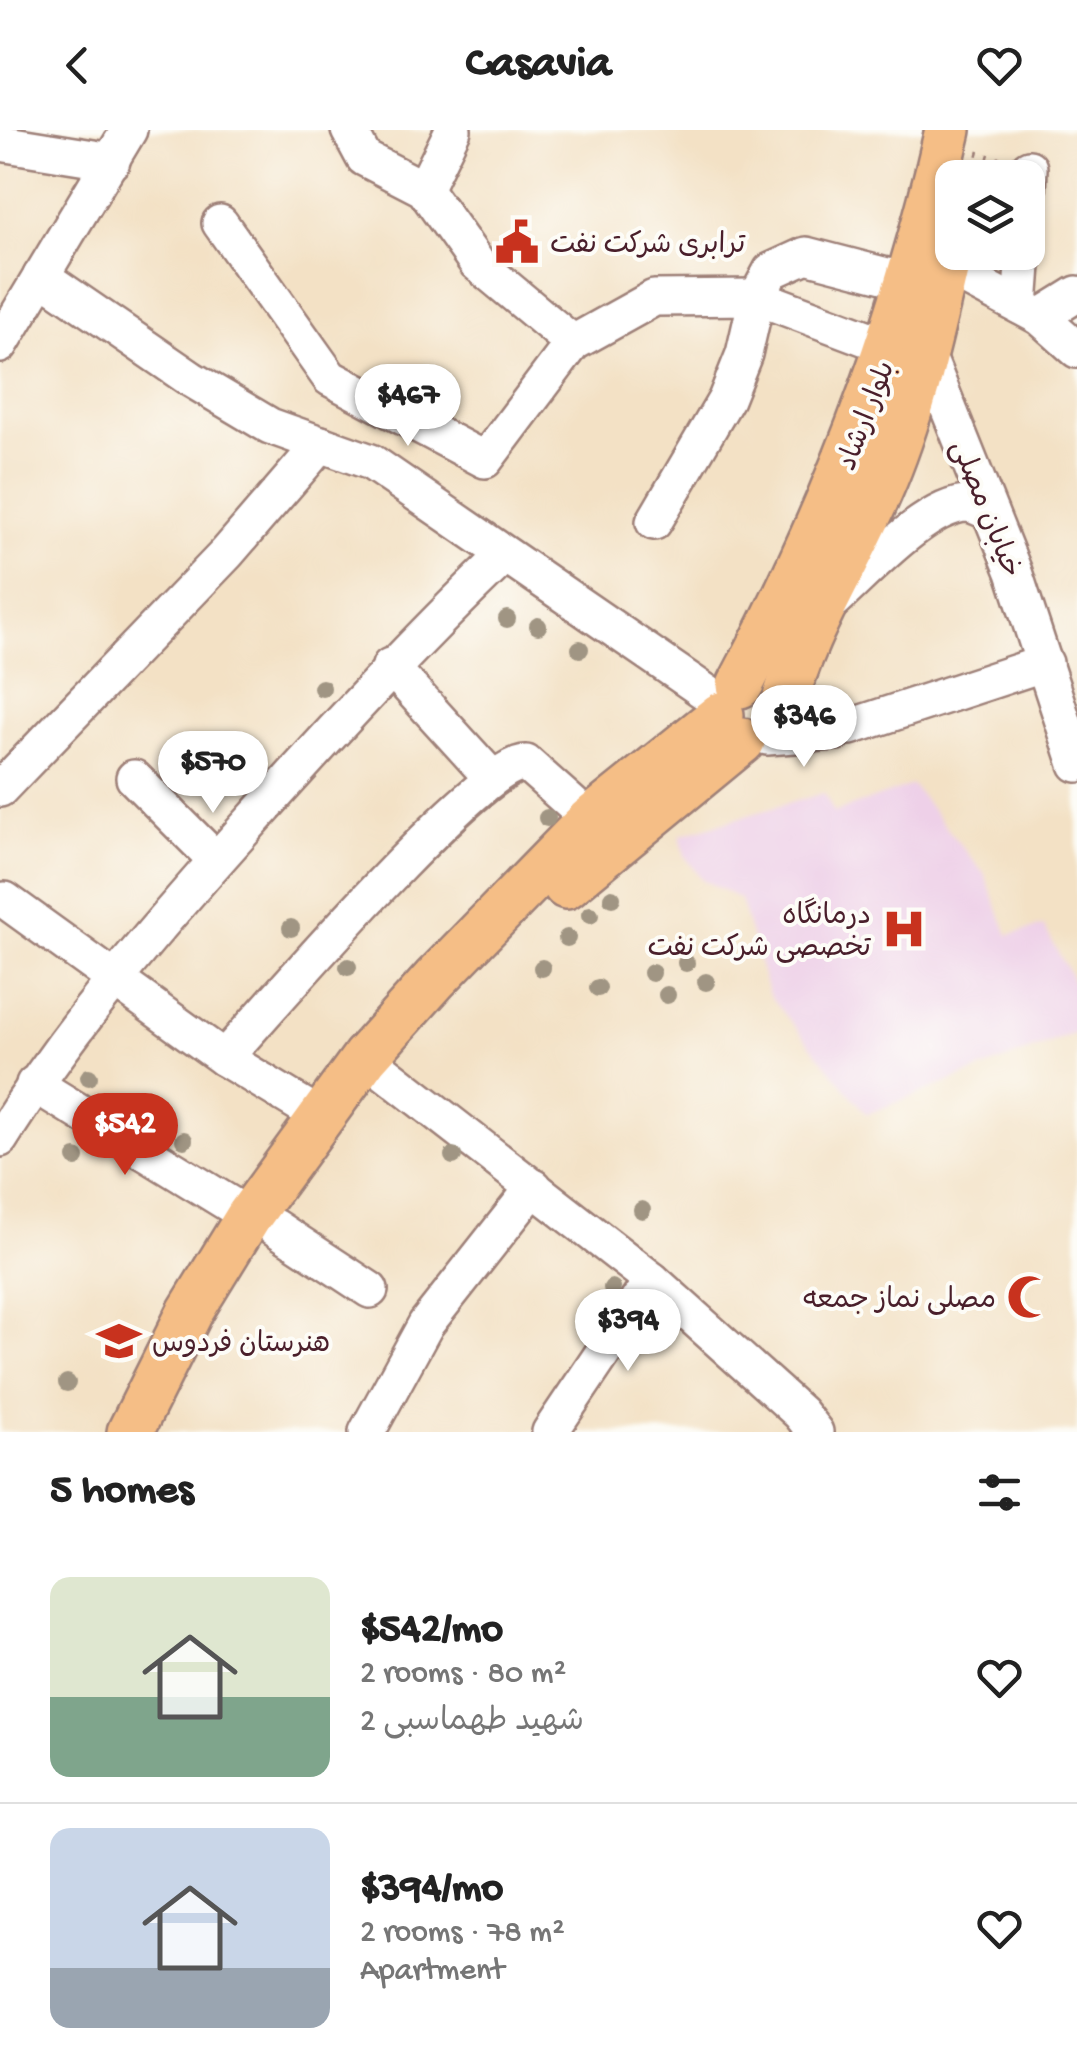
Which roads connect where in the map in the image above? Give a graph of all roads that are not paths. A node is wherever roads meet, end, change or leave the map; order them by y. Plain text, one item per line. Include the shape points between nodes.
1 (350, 130) edge
2 (453, 130) edge
3 (948, 130) edge
4 (980, 130) edge
5 (0, 142) edge
6 (120, 145) edge
7 (972, 160) edge
8 (424, 188) junction
9 (220, 223) dead end
10 (1026, 270) edge
11 (42, 276) junction
12 (1077, 294) edge
13 (757, 297) junction
14 (923, 302) edge
15 (1030, 312) junction
16 (573, 343) junction
17 (0, 346) edge
18 (1077, 350) edge
19 (321, 444) junction
20 (990, 513) junction
21 (654, 522) dead end
22 (504, 556) junction
23 (816, 616) junction
24 (1046, 663) junction
25 (390, 666) junction
26 (746, 716) junction
27 (1072, 727) edge
28 (1077, 764) edge
29 (492, 777) junction
30 (134, 778) dead end
31 (0, 790) edge
32 (590, 820) junction
33 (216, 860) junction
34 (5, 900) dead end
35 (113, 980) junction
36 (224, 1058) junction
37 (374, 1065) junction
38 (34, 1084) junction
39 (320, 1116) junction
40 (0, 1139) edge
41 (534, 1187) junction
42 (262, 1221) junction
43 (652, 1280) junction
44 (370, 1290) dead end
45 (130, 1432) edge
46 (165, 1432) edge
47 (367, 1432) edge
48 (550, 1432) edge
49 (815, 1432) edge

1 - 8 street via 364,158
2 - 8 street
3 - 14 main road, بلوار ارشاد
4 - 7 main road
5 - 6 street
6 - 11 street
8 - 16 street via 477,263
9 - 16 street via 330,378 484,460
10 - 15 street
11 - 17 street
11 - 19 street via 191,379 270,426
12 - 15 street
13 - 14 street
13 - 14 street via 771,271 806,255
13 - 16 street via 654,298
13 - 21 street via 726,399
14 - 15 street
14 - 20 street, خیابان مصلی
14 - 23 main road, بلوار ارشاد via 881,489
14 - 26 main road, بلوار ارشاد via 820,524
15 - 18 street
19 - 22 street via 370,462
19 - 31 street via 227,553
20 - 23 street via 971,504 918,525
20 - 24 street, خیابان مصلی
22 - 25 street
22 - 26 street
23 - 26 main road, بلوار ارشاد
24 - 26 street via 843,729
24 - 27 street, خیابان مصلی
25 - 29 street
25 - 33 street
26 - 32 main road
26 - 37 main road
27 - 28 street, خیابان مصلی
29 - 32 street via 514,762 526,763
29 - 36 street
30 - 33 street
32 - 37 main road via 448,965
33 - 35 street
34 - 35 street
35 - 36 street
35 - 38 street
36 - 39 street
37 - 39 main road
37 - 41 street
37 - 42 main road
38 - 40 street
38 - 42 street
39 - 42 main road
41 - 43 street
41 - 47 street via 426,1324
42 - 44 street
42 - 45 main road via 190,1312
42 - 46 main road
43 - 48 street
43 - 49 street

